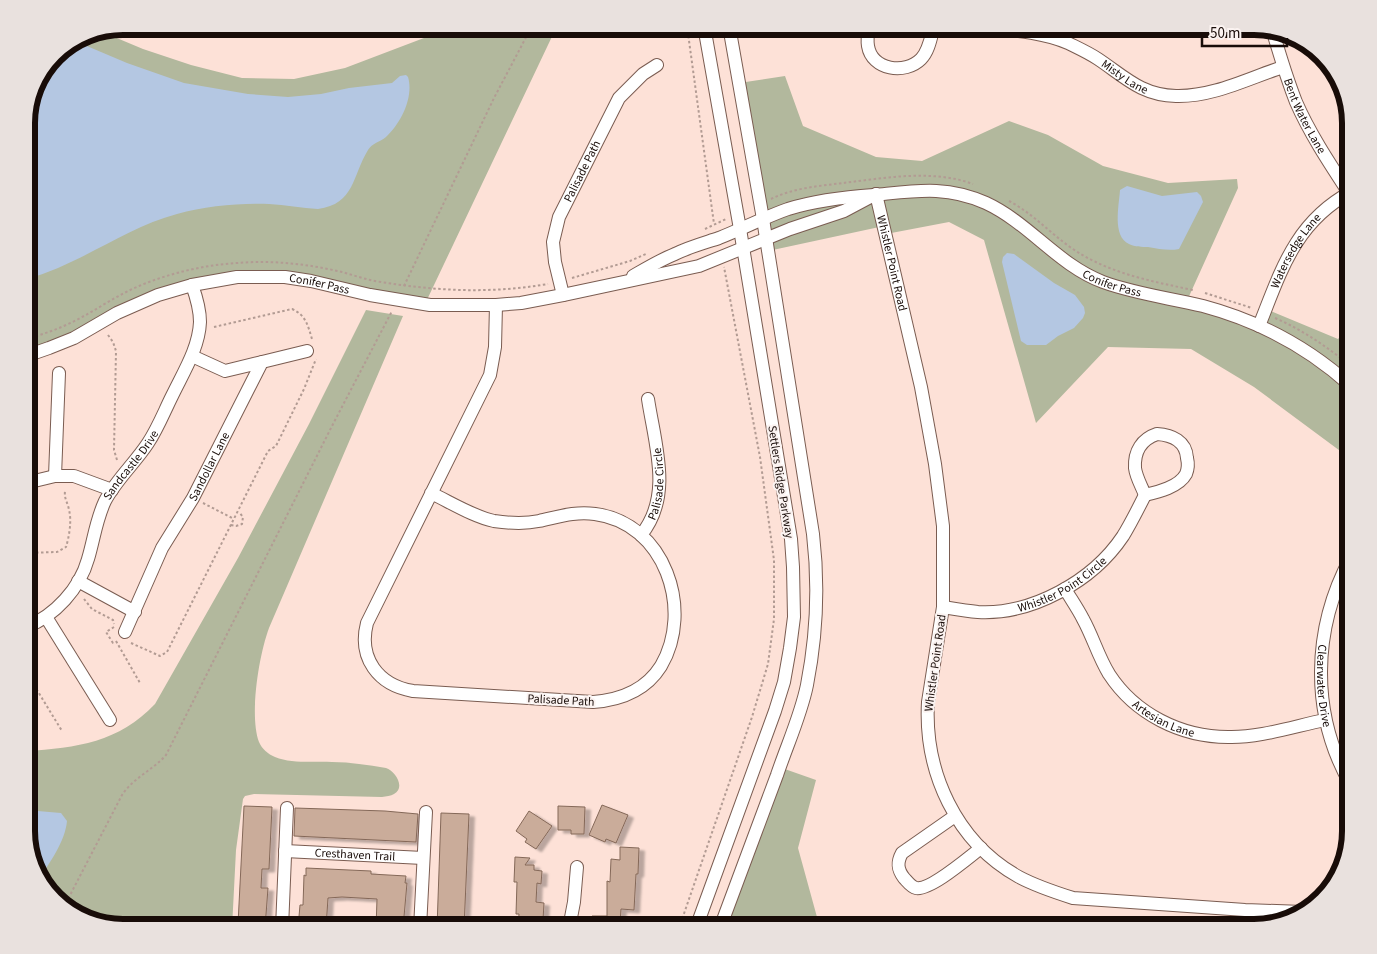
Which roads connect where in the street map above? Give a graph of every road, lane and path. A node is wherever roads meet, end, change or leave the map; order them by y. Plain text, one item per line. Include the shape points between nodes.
1 (527, 35) edge
2 (688, 35) edge
3 (706, 35) edge
4 (731, 35) edge
5 (869, 35) edge
6 (931, 35) edge
7 (1036, 35) edge
8 (1274, 38) edge
9 (657, 65) dead end
10 (1283, 67) junction
11 (1342, 180) edge
12 (976, 186) dead end
13 (784, 194) dead end
14 (876, 194) junction
15 (1342, 197) edge
16 (1005, 199) dead end
17 (763, 219) junction
18 (740, 229) junction
19 (703, 230) dead end
20 (766, 239) junction
21 (743, 248) junction
22 (646, 254) dead end
23 (725, 271) dead end
24 (560, 281) junction
25 (624, 281) junction
26 (192, 285) junction
27 (404, 286) junction
28 (563, 295) junction
29 (496, 305) junction
30 (391, 313) dead end
31 (1264, 313) junction
32 (1259, 326) junction
33 (214, 327) dead end
34 (108, 335) dead end
35 (35, 336) edge
36 (312, 348) junction
37 (35, 353) edge
38 (192, 356) junction
39 (1342, 359) edge
40 (262, 362) junction
41 (225, 371) junction
42 (59, 373) dead end
43 (1342, 379) edge
44 (250, 384) junction
45 (648, 400) dead end
46 (117, 460) dead end
47 (55, 476) junction
48 (35, 481) edge
49 (112, 490) junction
50 (65, 491) dead end
51 (431, 493) junction
52 (1145, 495) junction
53 (193, 498) junction
54 (238, 511) junction
55 (234, 518) junction
56 (231, 525) junction
57 (641, 535) junction
58 (35, 553) edge
59 (1342, 576) edge
60 (78, 582) junction
61 (1065, 590) junction
62 (84, 599) dead end
63 (943, 607) junction
64 (135, 612) junction
65 (46, 617) junction
66 (35, 622) edge
67 (122, 633) junction
68 (140, 682) dead end
69 (35, 687) edge
70 (110, 720) dead end
71 (1325, 720) junction
72 (62, 731) dead end
73 (1342, 766) edge
74 (287, 808) dead end
75 (426, 812) dead end
76 (955, 816) junction
77 (981, 848) junction
78 (285, 851) junction
79 (423, 858) junction
80 (577, 867) dead end
81 (68, 899) edge
82 (1289, 912) edge
83 (282, 919) edge
84 (420, 919) edge
85 (571, 919) edge
86 (682, 919) edge
87 (699, 919) edge
88 (723, 919) edge

1 - 27 path
2 - 19 path via 714,223
3 - 18 street, Settlers Ridge Parkway
4 - 17 street, Settlers Ridge Parkway
5 - 6 street via 868,46 872,55 879,63 898,69 907,68 922,58
7 - 10 street, Misty Lane via 1065,42 1098,59 1138,87 1175,96 1208,92
8 - 10 street, Bent Water Lane
9 - 24 street, Palisade Path via 619,98 559,217 553,242
10 - 11 street, Bent Water Lane via 1297,104
12 - 13 path via 940,177 912,176 814,187
14 - 17 street, Conifer Pass via 816,201
14 - 20 street, Conifer Pass via 844,211
14 - 32 street, Conifer Pass via 914,190 966,196 1000,211 1061,258 1102,281 1143,294 1202,306
14 - 63 street, Whistler Point Road via 921,387 935,464 945,558
15 - 31 street, Watersedge Lane via 1316,217 1301,234
16 - 31 path via 1031,214 1069,247 1107,268 1209,294
17 - 18 street, Conifer Pass
17 - 20 street, Settlers Ridge Parkway
18 - 21 street, Settlers Ridge Parkway
18 - 25 street, Conifer Pass via 676,253
20 - 21 street, Conifer Pass
20 - 88 street, Settlers Ridge Parkway via 814,543 817,615 806,687 798,713
21 - 25 street, Conifer Pass via 699,266
21 - 87 street, Settlers Ridge Parkway via 791,539 794,617 789,657 775,711
22 - 24 path via 610,268
23 - 86 path via 760,457 774,560 774,619 768,664 752,717
24 - 27 path via 508,289 456,291
24 - 28 street, Palisade Path
25 - 28 street, Conifer Pass
26 - 29 street, Conifer Pass via 237,276 285,277 402,301
26 - 37 street, Conifer Pass via 139,302 74,338
26 - 38 street, Sandcastle Drive via 200,322
27 - 35 path via 285,263 206,266 139,286 66,325
28 - 29 street, Conifer Pass
29 - 51 street, Palisade Path via 495,346 490,375
30 - 81 path via 166,755 122,795
31 - 32 street, Watersedge Lane
31 - 39 path via 1292,325
32 - 43 street, Conifer Pass via 1312,354
33 - 36 path via 292,310 304,318
34 - 46 path via 116,351 114,450
36 - 40 street
36 - 54 path via 316,361 276,446 268,452
38 - 41 street
38 - 49 street, Sandcastle Drive via 148,443
40 - 41 street
40 - 44 street, Sandollar Lane
41 - 44 street
42 - 47 street
44 - 53 street, Sandollar Lane
45 - 57 street, Palisade Circle via 660,487 652,519
47 - 48 street
47 - 49 street via 74,476
49 - 60 street, Sandcastle Drive via 100,513 88,559
50 - 58 path via 70,510 66,547 57,552
51 - 57 street, Palisade Path via 492,520 524,523 568,514 596,514 626,525
51 - 57 street, Palisade Path via 364,634 373,668 400,689 593,702 612,701 630,694 659,669 672,638 674,619 675,603 667,570 657,552
52 - 52 street via 1175,484 1186,474 1187,451 1171,435 1157,434 1147,438 1140,447 1135,470
52 - 61 street, Whistler Point Circle via 1122,538 1085,576
53 - 55 path
53 - 64 street, Sandollar Lane via 162,548
54 - 55 path
54 - 56 path via 243,517 242,524
55 - 56 path
56 - 67 path via 167,652 160,656
59 - 71 street, Clearwater Drive via 1334,593 1323,648 1321,678
60 - 64 street
60 - 65 street, Sandcastle Drive via 68,597
61 - 63 street, Whistler Point Circle via 1023,606 1000,610 979,612
61 - 71 street, Artesian Lane via 1119,687 1140,707 1170,725 1189,732 1229,738
62 - 67 path via 92,609 113,620
63 - 76 street, Whistler Point Road via 928,702 928,738 937,775
64 - 67 street, Sandollar Lane
65 - 66 street, Sandcastle Drive
65 - 70 street
67 - 68 path via 106,632
69 - 72 path
71 - 73 street, Clearwater Drive
74 - 78 street
75 - 79 street
76 - 77 street, Whistler Point Road
76 - 77 street via 902,853 898,867 910,885 916,888 930,885
77 - 82 street, Whistler Point Road via 1017,876 1073,898
78 - 79 street, Cresthaven Trail
78 - 83 street
79 - 84 street
80 - 85 street

